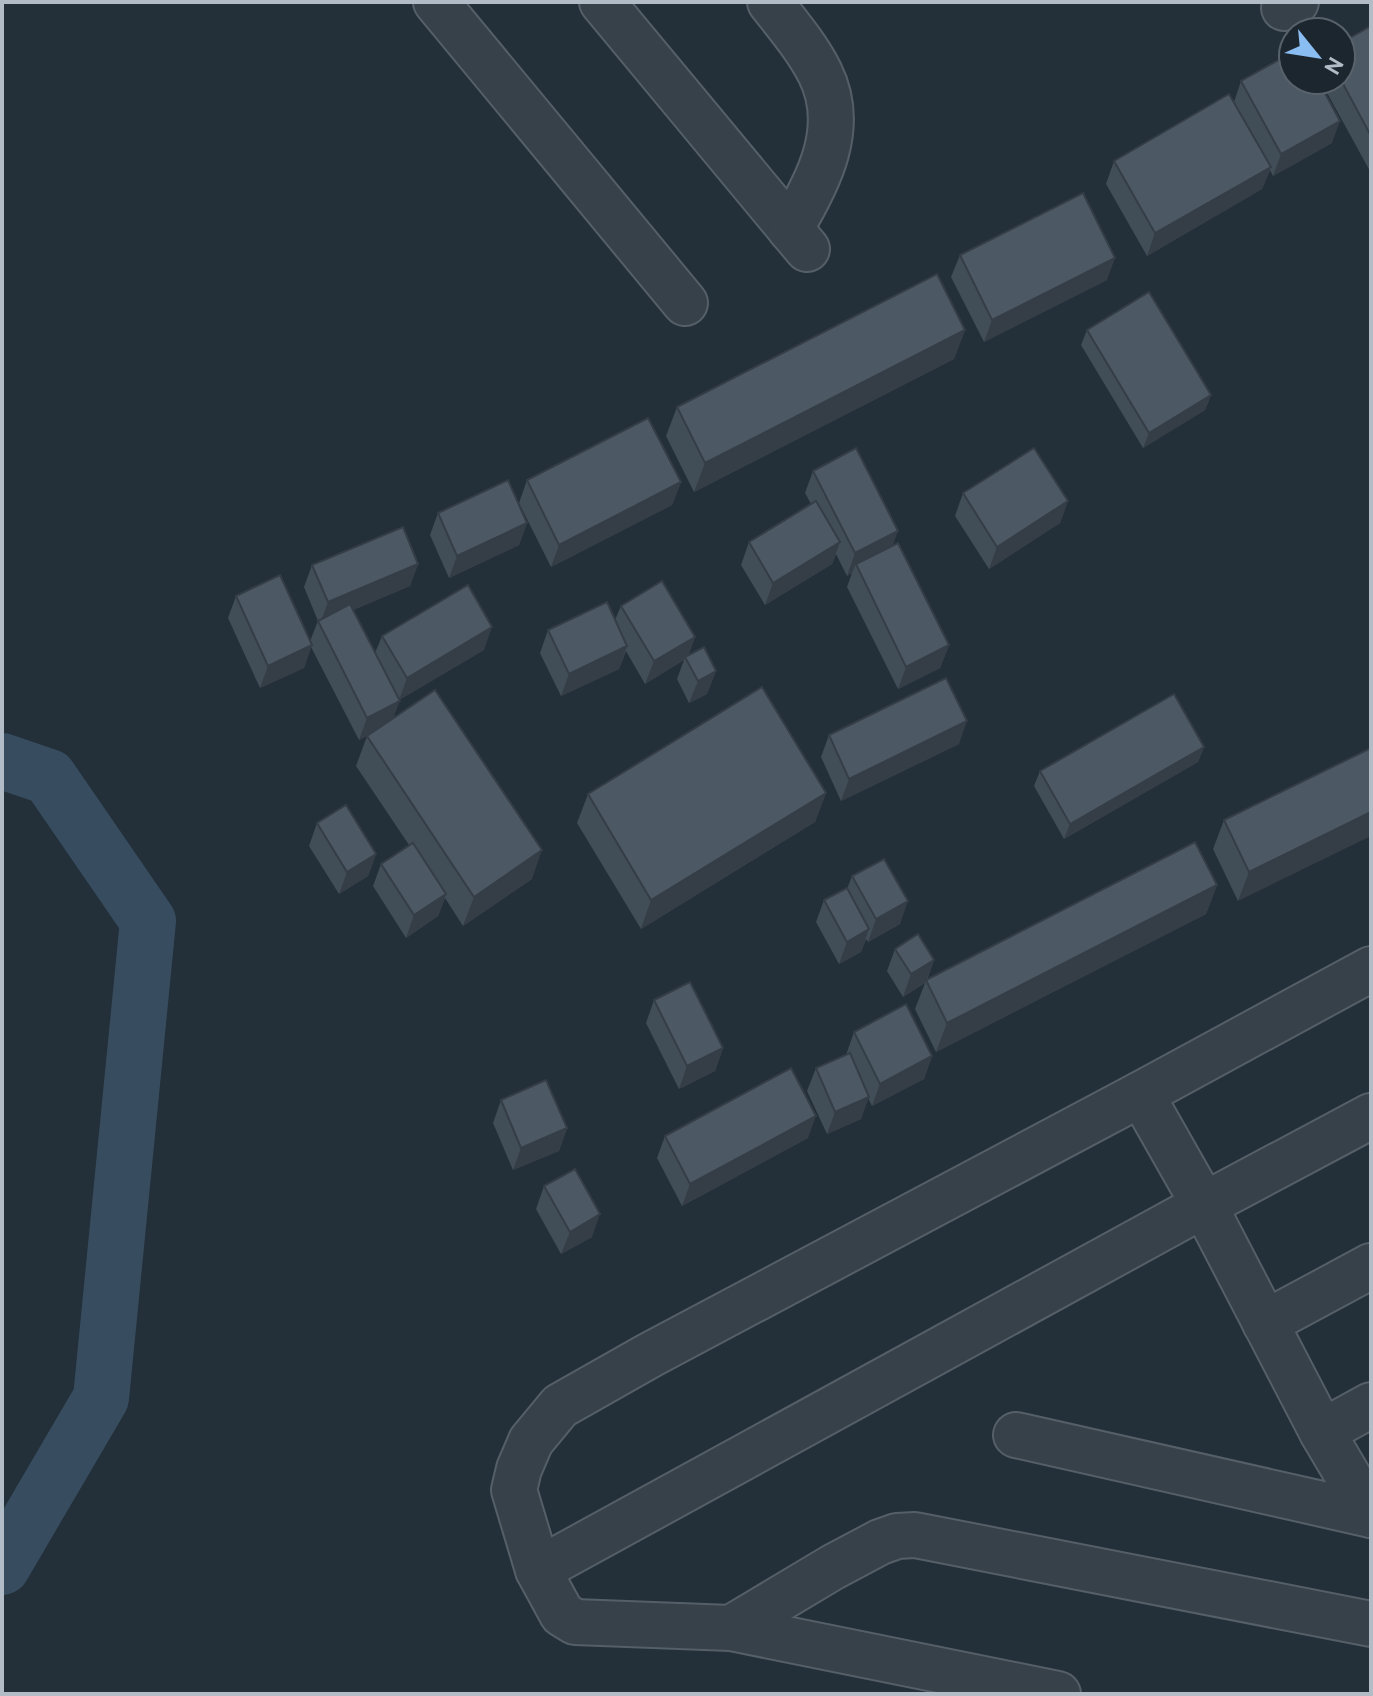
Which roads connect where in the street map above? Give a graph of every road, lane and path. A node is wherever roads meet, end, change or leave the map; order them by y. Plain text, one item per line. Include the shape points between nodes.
1 (436, 2) edge
2 (602, 2) edge
3 (770, 2) edge
4 (685, 303) dead end
5 (1371, 969) edge
6 (1141, 1094) junction
7 (1371, 1116) edge
8 (1204, 1205) junction
9 (1371, 1266) edge
10 (1265, 1323) junction
11 (1371, 1405) edge
12 (1322, 1432) junction
13 (1016, 1435) dead end
14 (1371, 1515) edge
15 (538, 1570) junction
16 (1371, 1624) edge
17 (731, 1628) junction
18 (1058, 1694) edge

1 - 4 street
2 - 3 street via 799,239 831,133 831,110 819,71
5 - 6 street
6 - 8 street
6 - 15 street via 560,1406 531,1441 514,1490
7 - 8 street
8 - 10 street
8 - 15 street
9 - 10 street
10 - 12 street
11 - 12 street
12 - 14 street
13 - 14 street
15 - 17 street via 562,1614 575,1622
16 - 17 street via 915,1535 880,1542
17 - 18 street

